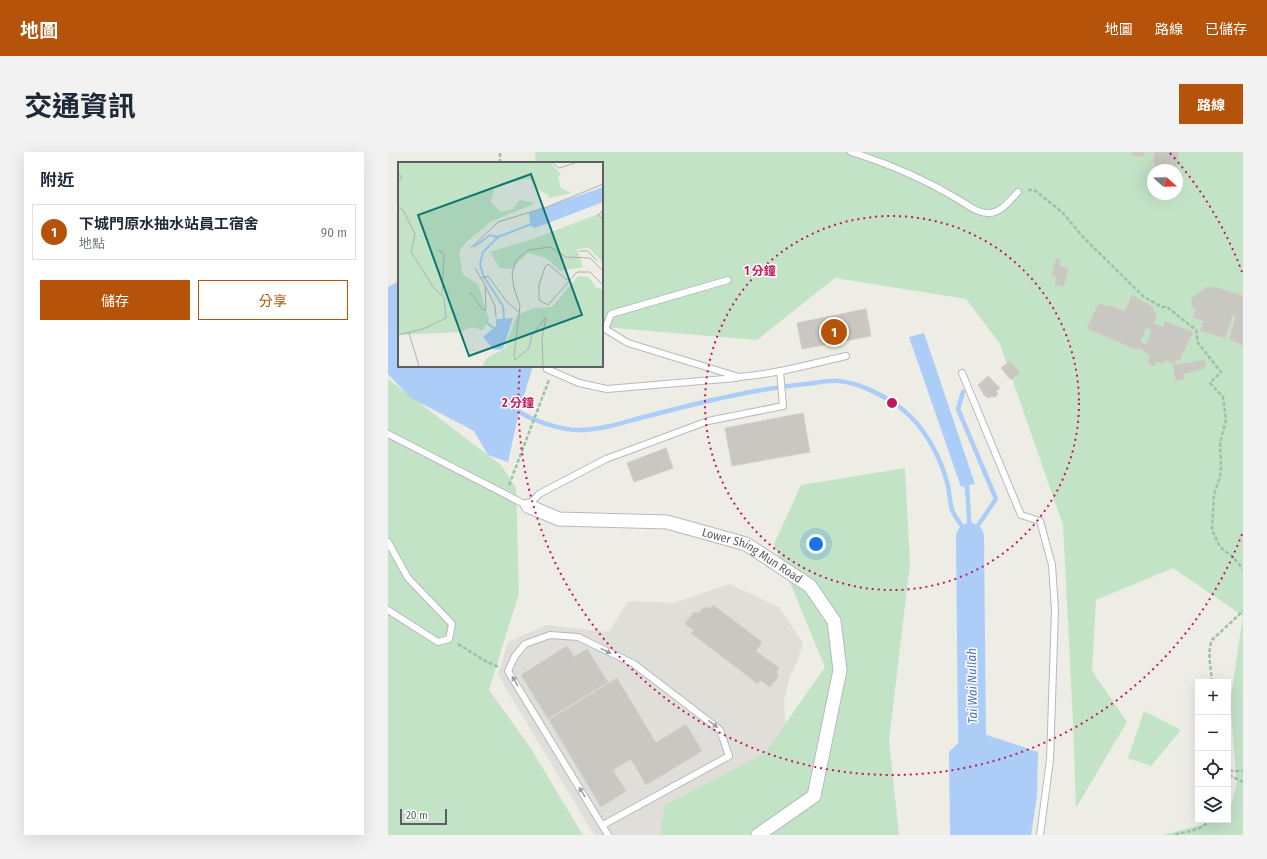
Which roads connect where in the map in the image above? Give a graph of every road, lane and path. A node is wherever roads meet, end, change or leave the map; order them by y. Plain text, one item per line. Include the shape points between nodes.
1 (851, 152) edge
2 (1018, 192) joint
3 (728, 280) dead end
4 (846, 356) dead end
5 (549, 371) joint
6 (780, 371) junction
7 (962, 373) dead end
8 (739, 377) junction
9 (388, 434) edge
10 (509, 484) dead end
11 (528, 506) junction
12 (388, 542) edge
13 (1243, 569) edge
14 (388, 610) edge
15 (1243, 610) edge
16 (449, 639) junction
17 (508, 671) junction
18 (1212, 679) edge
19 (1243, 771) edge
20 (1231, 772) edge
21 (1231, 776) edge
22 (1243, 782) edge
23 (1207, 823) edge
24 (603, 825) junction
25 (608, 835) edge
26 (758, 835) edge
27 (1040, 835) edge
28 (1175, 835) edge

1 - 2 lane via 908,173 984,213 999,210
2 - 13 path via 1034,190 1045,197 1063,212 1083,237 1144,297 1162,307 1167,306 1196,330 1198,343 1221,372 1210,383 1223,397 1226,420 1220,443 1220,477 1214,494 1212,530 1220,547
3 - 8 lane via 611,314 605,329 628,343
4 - 6 lane
5 - 8 lane via 579,383 607,389
5 - 10 path
6 - 8 lane
6 - 11 lane via 783,406 708,421 606,458 539,494
7 - 27 lane via 1021,515 1040,521 1052,565 1055,610 1050,760
9 - 11 lane
11 - 26 street, Lower Shing Mun Road via 559,519 667,522 739,542 810,586 834,622 840,670 814,796
12 - 16 lane via 408,578 452,624
14 - 16 lane via 438,642
15 - 18 path via 1211,642 1209,648
16 - 17 path
24 -> 17 lane
17 -> 24 lane via 515,656 525,644 550,635 578,637 634,664 720,730 729,756
19 - 20 path
21 - 22 path
23 - 28 path via 1196,830
24 - 25 lane

